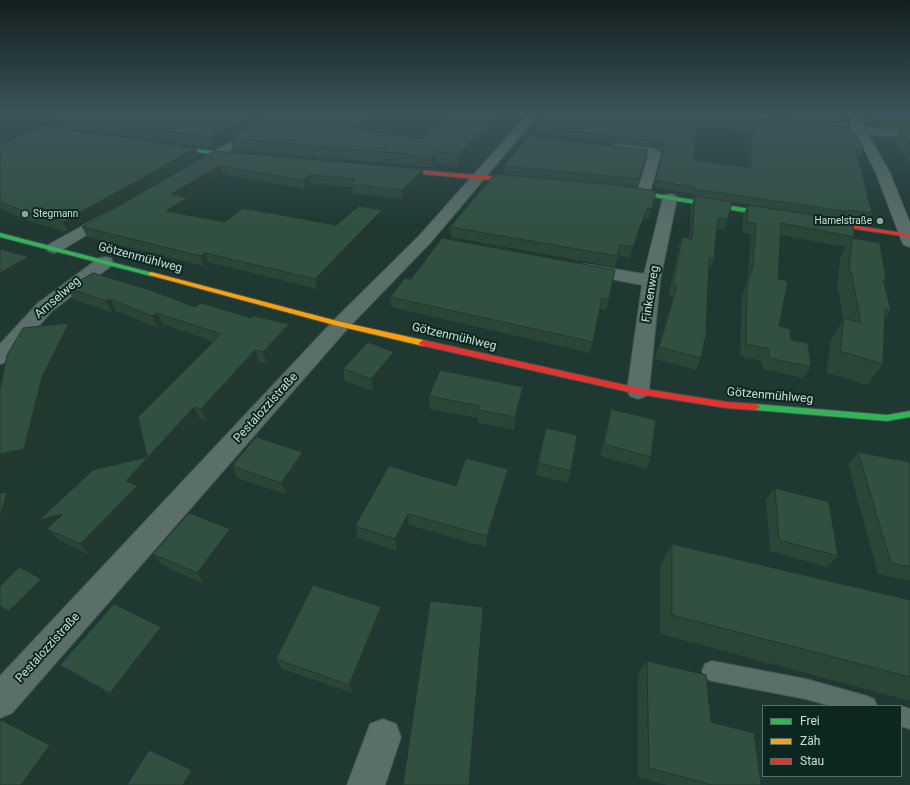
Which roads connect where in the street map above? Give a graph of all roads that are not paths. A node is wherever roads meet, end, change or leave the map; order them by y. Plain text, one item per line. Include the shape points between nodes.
1 (207, 153) edge
2 (501, 153) edge
3 (652, 153) edge
4 (872, 153) edge
5 (216, 154) junction
6 (248, 157) edge
7 (383, 169) edge
8 (182, 173) edge
9 (478, 177) junction
10 (532, 182) edge
11 (615, 189) edge
12 (644, 194) junction
13 (670, 198) junction
14 (121, 208) edge
15 (785, 216) edge
16 (816, 221) edge
17 (4, 234) edge
18 (909, 239) edge
19 (54, 248) junction
20 (105, 262) junction
21 (573, 266) edge
22 (651, 281) junction
23 (341, 324) junction
24 (0, 357) edge
25 (638, 391) junction
26 (910, 414) edge
27 (712, 671) dead end
28 (0, 701) edge
29 (864, 705) edge
30 (383, 737) dead end
31 (366, 785) edge

1 - 5 street
2 - 9 street, Pestalozzistraße
3 - 12 street via 655,153
4 - 18 street via 883,173
5 - 6 street
5 - 8 street
7 - 9 street
9 - 10 street
9 - 23 street, Pestalozzistraße via 432,240
11 - 12 street
12 - 13 street
13 - 15 street
13 - 22 street, Finkenweg
14 - 19 street
16 - 18 street
17 - 19 street, Götzenmühlweg
19 - 20 street, Götzenmühlweg
20 - 23 street, Götzenmühlweg
20 - 24 street, Amselweg via 45,307
21 - 22 street
22 - 25 street, Finkenweg
23 - 25 street, Götzenmühlweg
23 - 28 street, Pestalozzistraße
25 - 26 street, Götzenmühlweg via 727,405 887,418
27 - 29 lane via 806,688
30 - 31 street

